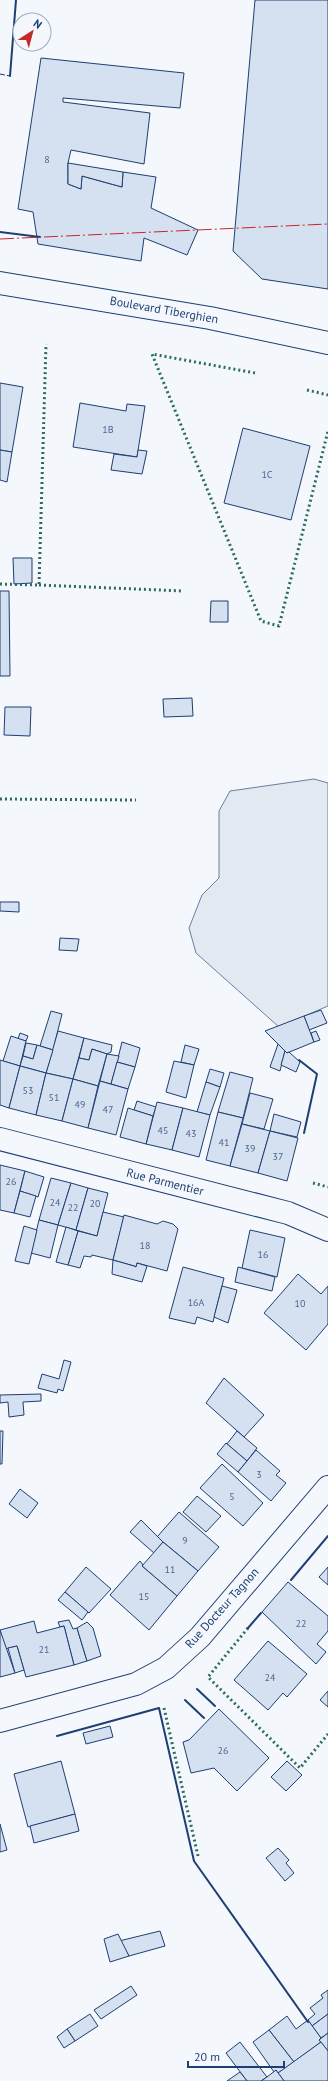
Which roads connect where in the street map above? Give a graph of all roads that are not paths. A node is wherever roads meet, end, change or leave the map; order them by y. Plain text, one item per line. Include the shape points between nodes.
1 (0, 283) edge
2 (328, 343) edge
3 (0, 1139) edge
4 (328, 1230) edge
5 (328, 1487) edge
6 (0, 1721) edge

1 - 2 street, Boulevard Tiberghien via 210,318
3 - 4 street, Rue Parmentier via 288,1213
5 - 6 street, Rue Docteur Tagnon via 200,1637 166,1668 136,1684

